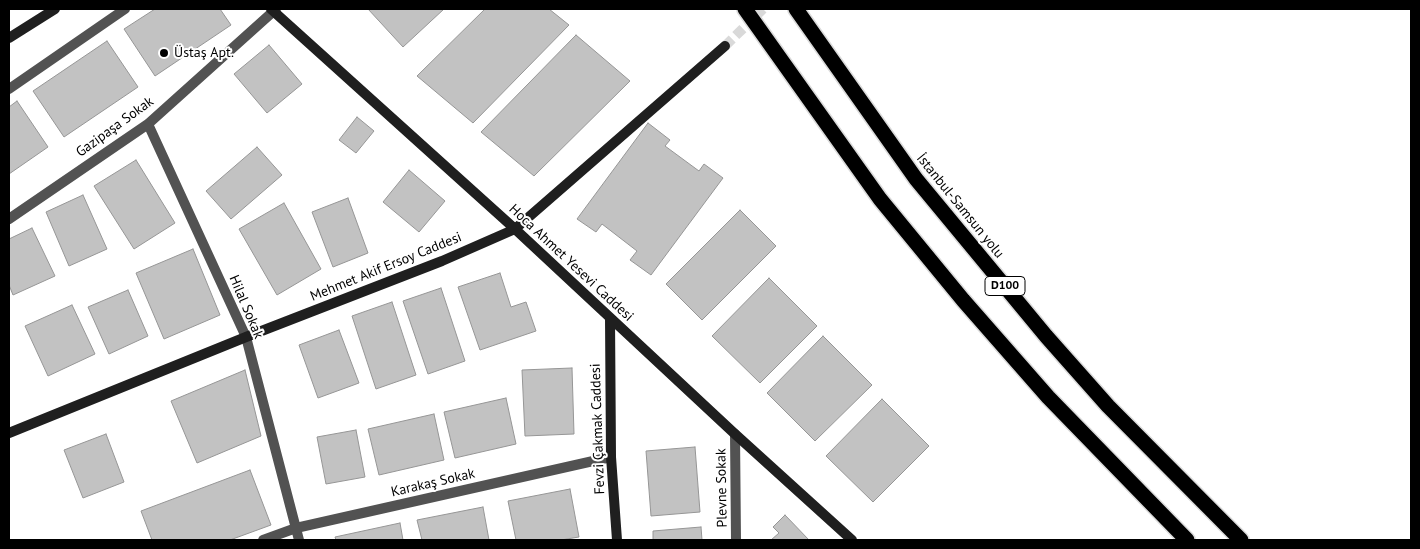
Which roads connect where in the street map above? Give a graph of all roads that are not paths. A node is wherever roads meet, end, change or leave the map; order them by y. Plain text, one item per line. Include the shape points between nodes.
1 (55, 9) edge
2 (125, 9) edge
3 (745, 9) edge
4 (796, 9) edge
5 (801, 9) edge
6 (273, 10) edge
7 (810, 29) junction
8 (9, 38) edge
9 (725, 46) tunnel mouth
10 (9, 89) edge
11 (148, 124) junction
12 (9, 219) edge
13 (515, 229) junction
14 (610, 318) junction
15 (246, 337) junction
16 (9, 433) edge
17 (735, 434) junction
18 (610, 456) junction
19 (296, 528) junction
20 (263, 540) edge
21 (299, 540) edge
22 (617, 540) edge
23 (736, 540) edge
24 (852, 540) edge
25 (1187, 540) edge
26 (1241, 540) edge

1 - 8 street
2 - 10 street
3 - 25 highway, D100 via 880,200 962,300 1048,397
4 - 7 highway, İstanbul-Samsun yolu / D100
5 - 7 highway
6 - 11 street, Gazipaşa Sokak
6 - 13 street, Hoca Ahmet Yesevi Caddesi
7 - 26 highway, İstanbul-Samsun yolu / D100 via 916,179 1046,336 1108,406
9 - 13 street, Mehmet Akif Ersoy Caddesi
11 - 12 street, Gazipaşa Sokak
11 - 15 street, Hilal Sokak
13 - 14 street, Hoca Ahmet Yesevi Caddesi
13 - 15 street, Mehmet Akif Ersoy Caddesi
14 - 17 street, Hoca Ahmet Yesevi Caddesi
14 - 18 street, Fevzi Çakmak Caddesi
15 - 16 street, Mehmet Akif Ersoy Caddesi
15 - 19 street, Hilal Sokak
17 - 23 street, Plevne Sokak
17 - 24 street, Hoca Ahmet Yesevi Caddesi
18 - 19 street, Karakaş Sokak
18 - 22 street, Fevzi Çakmak Caddesi
19 - 20 street, Karakaş Sokak
19 - 21 street, Hilal Sokak

